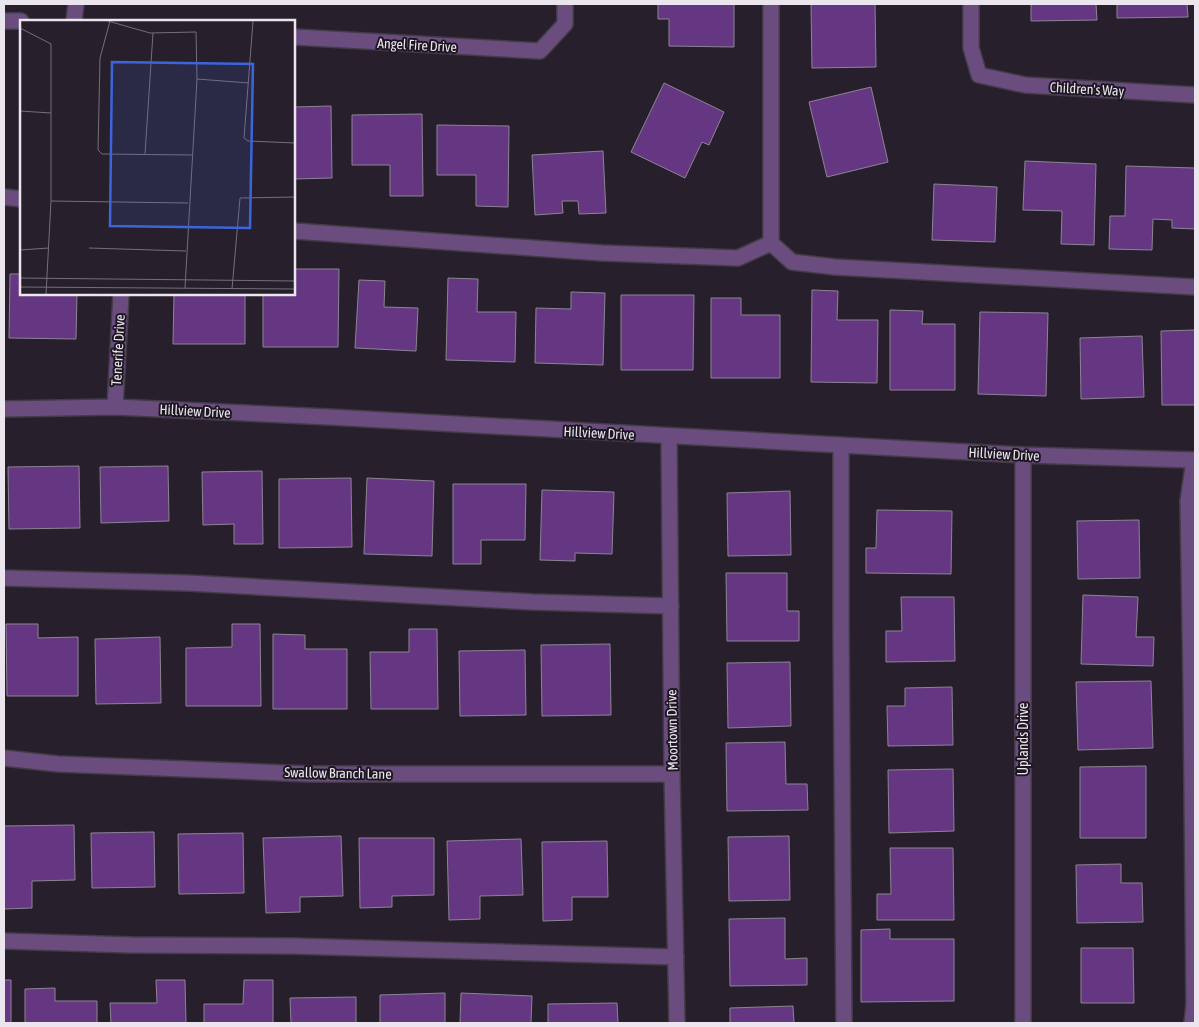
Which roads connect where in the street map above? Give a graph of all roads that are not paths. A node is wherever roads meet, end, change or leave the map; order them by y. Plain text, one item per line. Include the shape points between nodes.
1 (76, 4) edge
2 (565, 4) edge
3 (770, 4) edge
4 (971, 4) edge
5 (74, 20) edge
6 (4, 21) edge
7 (20, 21) edge
8 (295, 38) edge
9 (1195, 95) edge
10 (4, 198) edge
11 (20, 199) edge
12 (295, 231) edge
13 (770, 243) junction
14 (1195, 287) edge
15 (121, 295) edge
16 (115, 407) junction
17 (4, 409) edge
18 (669, 436) junction
19 (842, 446) junction
20 (1023, 456) junction
21 (1194, 460) edge
22 (4, 578) edge
23 (671, 606) junction
24 (4, 758) edge
25 (672, 774) junction
26 (4, 941) edge
27 (676, 957) junction
28 (677, 1023) edge
29 (844, 1023) edge
30 (1023, 1023) edge
31 (1192, 1023) edge

1 - 5 street
2 - 8 street, Angel Fire Drive via 565,24 540,51
3 - 13 street
4 - 9 street, Children's Way via 971,48 979,75 1025,86
6 - 7 street
10 - 11 street
12 - 13 street via 602,253 738,258
13 - 14 street via 792,262 835,267
15 - 16 street, Tenerife Drive
16 - 17 street, Hillview Drive
16 - 18 street, Hillview Drive
18 - 19 street, Hillview Drive
18 - 23 street, Moortown Drive
19 - 20 street, Hillview Drive
19 - 29 street
20 - 21 street, Hillview Drive
20 - 30 street, Uplands Drive
21 - 31 street via 1188,502
22 - 23 street via 187,583 533,602
23 - 25 street, Moortown Drive
24 - 25 street, Swallow Branch Lane via 58,764 310,774
25 - 27 street, Moortown Drive
26 - 27 street
27 - 28 street, Moortown Drive

